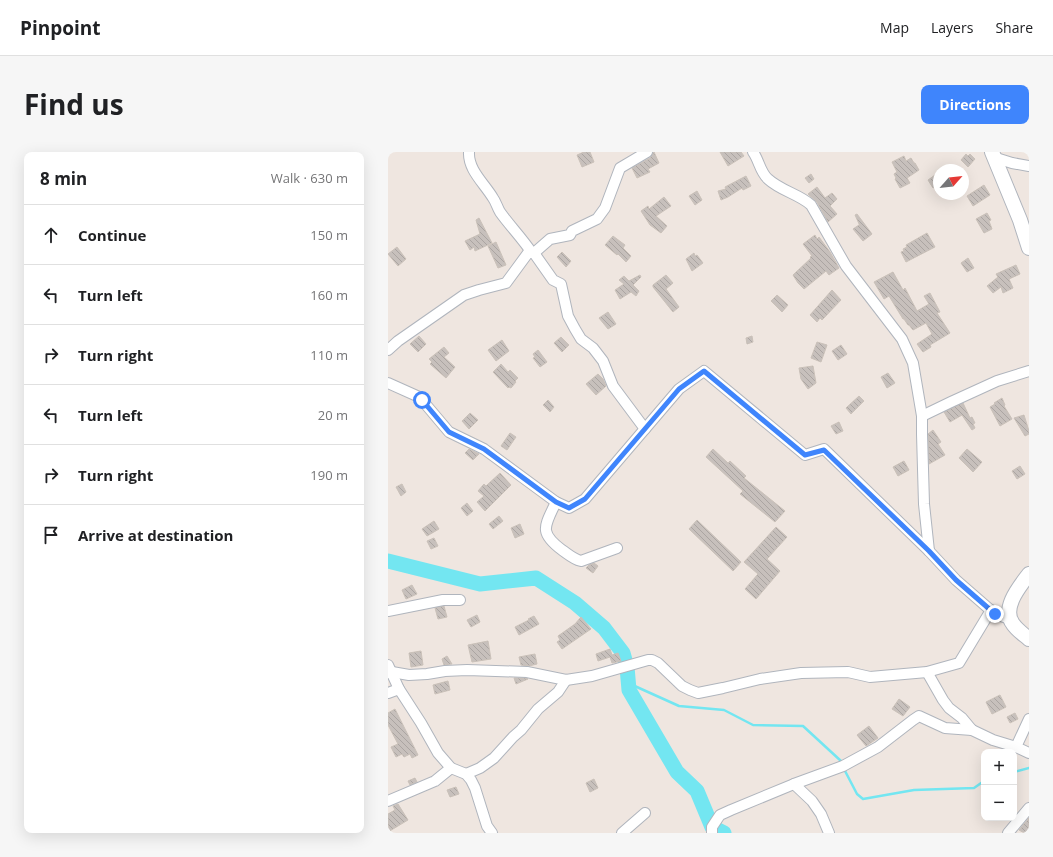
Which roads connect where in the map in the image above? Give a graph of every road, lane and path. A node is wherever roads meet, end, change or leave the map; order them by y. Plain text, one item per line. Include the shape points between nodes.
1 (469, 152) edge
2 (648, 152) edge
3 (753, 152) edge
4 (993, 154) edge
5 (1029, 166) edge
6 (1029, 248) edge
7 (533, 253) junction
8 (388, 350) edge
9 (1029, 371) edge
10 (388, 383) edge
11 (922, 416) junction
12 (645, 428) junction
13 (556, 502) junction
14 (617, 548) dead end
15 (929, 551) junction
16 (1029, 574) edge
17 (460, 600) dead end
18 (991, 610) junction
19 (388, 611) edge
20 (1010, 619) junction
21 (1029, 639) edge
22 (389, 670) edge
23 (927, 672) junction
24 (566, 680) junction
25 (399, 689) junction
26 (388, 693) edge
27 (1029, 719) edge
28 (972, 730) junction
29 (1016, 747) junction
30 (1029, 753) edge
31 (451, 768) junction
32 (466, 774) junction
33 (794, 784) junction
34 (388, 801) edge
35 (1029, 808) edge
36 (645, 813) dead end
37 (492, 833) edge
38 (622, 833) edge
39 (712, 833) edge
40 (829, 833) edge
41 (1008, 833) edge

1 - 7 street via 473,170 499,211
2 - 7 street via 620,168 605,208 597,219 572,231 570,235 550,239
3 - 11 street via 768,179 811,206 846,266 902,339 913,363
4 - 5 street via 1012,163
4 - 6 street
7 - 8 street via 528,253 506,283 464,295
7 - 12 street via 553,280 561,284 568,316 575,329 581,339 593,348 603,361 613,386
9 - 11 street via 997,381
10 - 13 street via 417,396 449,432 484,449
11 - 15 street via 924,504
12 - 13 street via 585,499 569,508
12 - 15 street via 679,389 704,371 805,455 824,450
13 - 14 street via 545,530 552,543 580,561
15 - 18 street via 956,580
16 - 20 street via 1011,603
17 - 19 street via 443,600
18 - 20 street
18 - 23 street via 959,663
20 - 21 street
22 - 24 street via 409,675 459,670 527,672
22 - 25 street
23 - 24 street via 870,677 848,672 801,673 698,693 682,686 658,663 648,660 592,676
23 - 28 street via 949,708
24 - 32 street via 558,692 538,709 494,758
25 - 26 street
25 - 31 street via 438,753
27 - 29 street
28 - 29 street
28 - 33 street via 945,728 919,716 878,746 843,766
29 - 30 street
31 - 32 street
31 - 34 street via 435,781
32 - 37 street via 475,788 483,816
33 - 39 street via 720,815 712,827
33 - 40 street via 812,801
35 - 41 street
36 - 38 street

